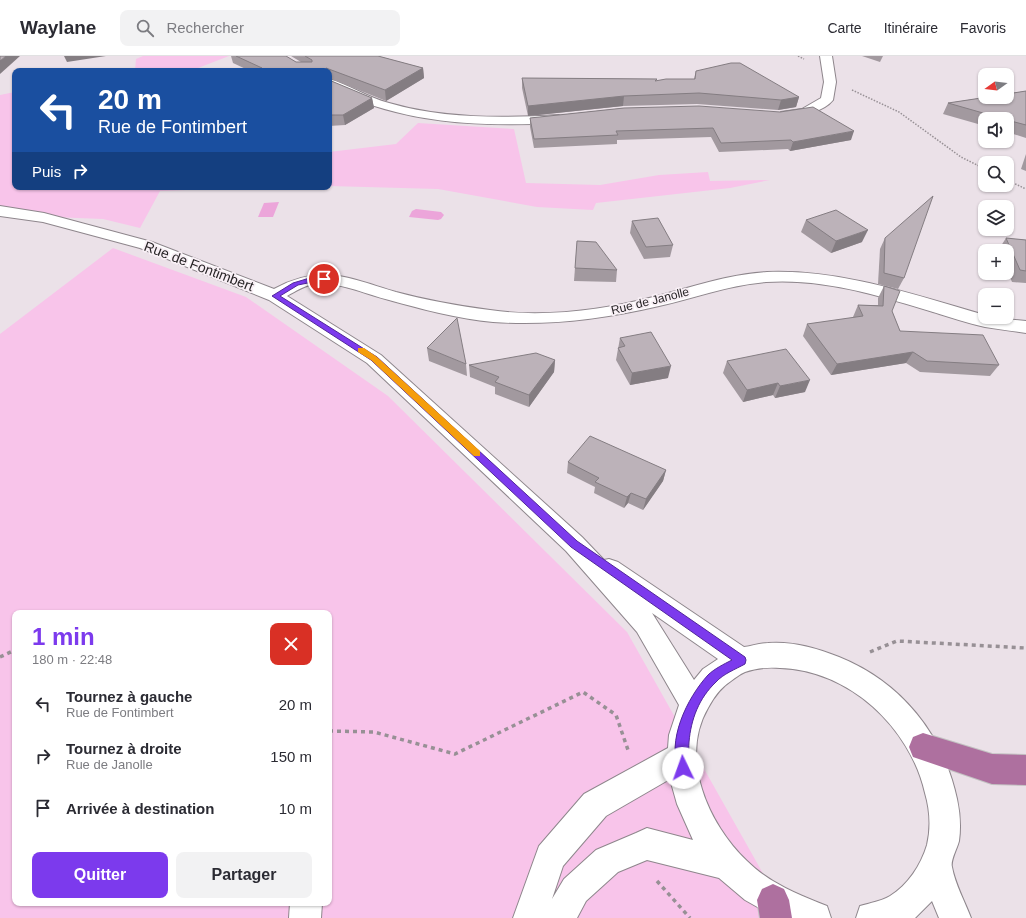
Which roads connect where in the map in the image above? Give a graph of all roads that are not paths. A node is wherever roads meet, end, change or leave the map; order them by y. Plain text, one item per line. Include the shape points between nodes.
1 (826, 56) edge
2 (332, 85) edge
3 (769, 115) edge
4 (571, 119) edge
5 (0, 211) edge
6 (275, 296) junction
7 (1026, 327) edge
8 (574, 544) junction
9 (741, 660) junction
10 (692, 704) junction
11 (923, 747) junction
12 (682, 756) junction
13 (1026, 770) edge
14 (728, 864) junction
15 (936, 868) junction
16 (306, 906) edge
17 (774, 909) edge
18 (305, 918) edge
19 (529, 918) edge
20 (559, 918) edge
21 (815, 918) edge
22 (872, 918) edge
23 (955, 918) edge

1 - 3 street via 830,82 827,100 804,112
2 - 4 street via 353,96 406,112 480,122
5 - 6 street, Rue de Fontimbert via 44,218 146,245
6 - 7 street, Rue de Janolle via 313,279 334,280 355,283 392,296 444,308 492,316 550,318 612,311 659,301 720,283 766,277 807,277 881,291 984,321
6 - 8 street, Rue de Fontimbert via 374,359
8 - 9 street, Rue de Fontimbert
8 - 10 street, Rue de Fontimbert via 646,624
9 - 10 street via 713,677
9 - 11 street via 770,654 801,656 834,666 868,686 899,713
10 - 12 street via 684,728
11 - 13 highway via 992,769
11 - 15 street via 940,787 945,829
12 - 14 street via 687,792 703,829
12 - 19 street via 595,805 550,857
14 - 17 street
14 - 20 street via 648,844 607,861 575,890
15 - 22 street via 918,894 892,912
15 - 23 street
16 - 18 street
17 - 21 street

